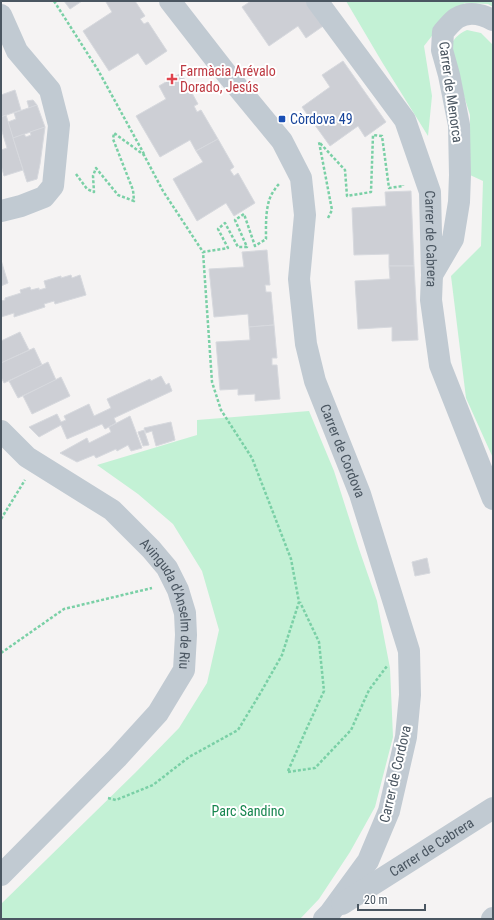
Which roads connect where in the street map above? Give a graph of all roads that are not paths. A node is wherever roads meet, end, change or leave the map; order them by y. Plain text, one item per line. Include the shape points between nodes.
1 (170, 1) edge
2 (317, 1) edge
3 (1, 15) edge
4 (493, 20) edge
5 (1, 211) edge
6 (432, 276) junction
7 (1, 432) edge
8 (493, 499) edge
9 (493, 808) edge
10 (1, 874) edge
11 (327, 916) edge

1 - 11 street, Carrer de Cordova via 282,141 301,178 305,215 299,279 306,344 315,381 360,494 409,651 410,695 406,737 389,811 368,861
2 - 6 street, Carrer de Cabrera via 405,120 430,192
3 - 5 street via 16,51 50,90 59,125 53,186 44,197
4 - 6 street, Carrer de Menorca via 468,13 456,18 443,32 442,50 459,125 459,202 454,239
6 - 8 street, Carrer de Cabrera via 431,300 440,365
7 - 10 street, Avinguda d'Anselm de Riu via 27,457 112,510 151,549 166,568 178,590 185,613 186,636 184,670 158,713 117,758
9 - 11 street, Carrer de Cabrera

